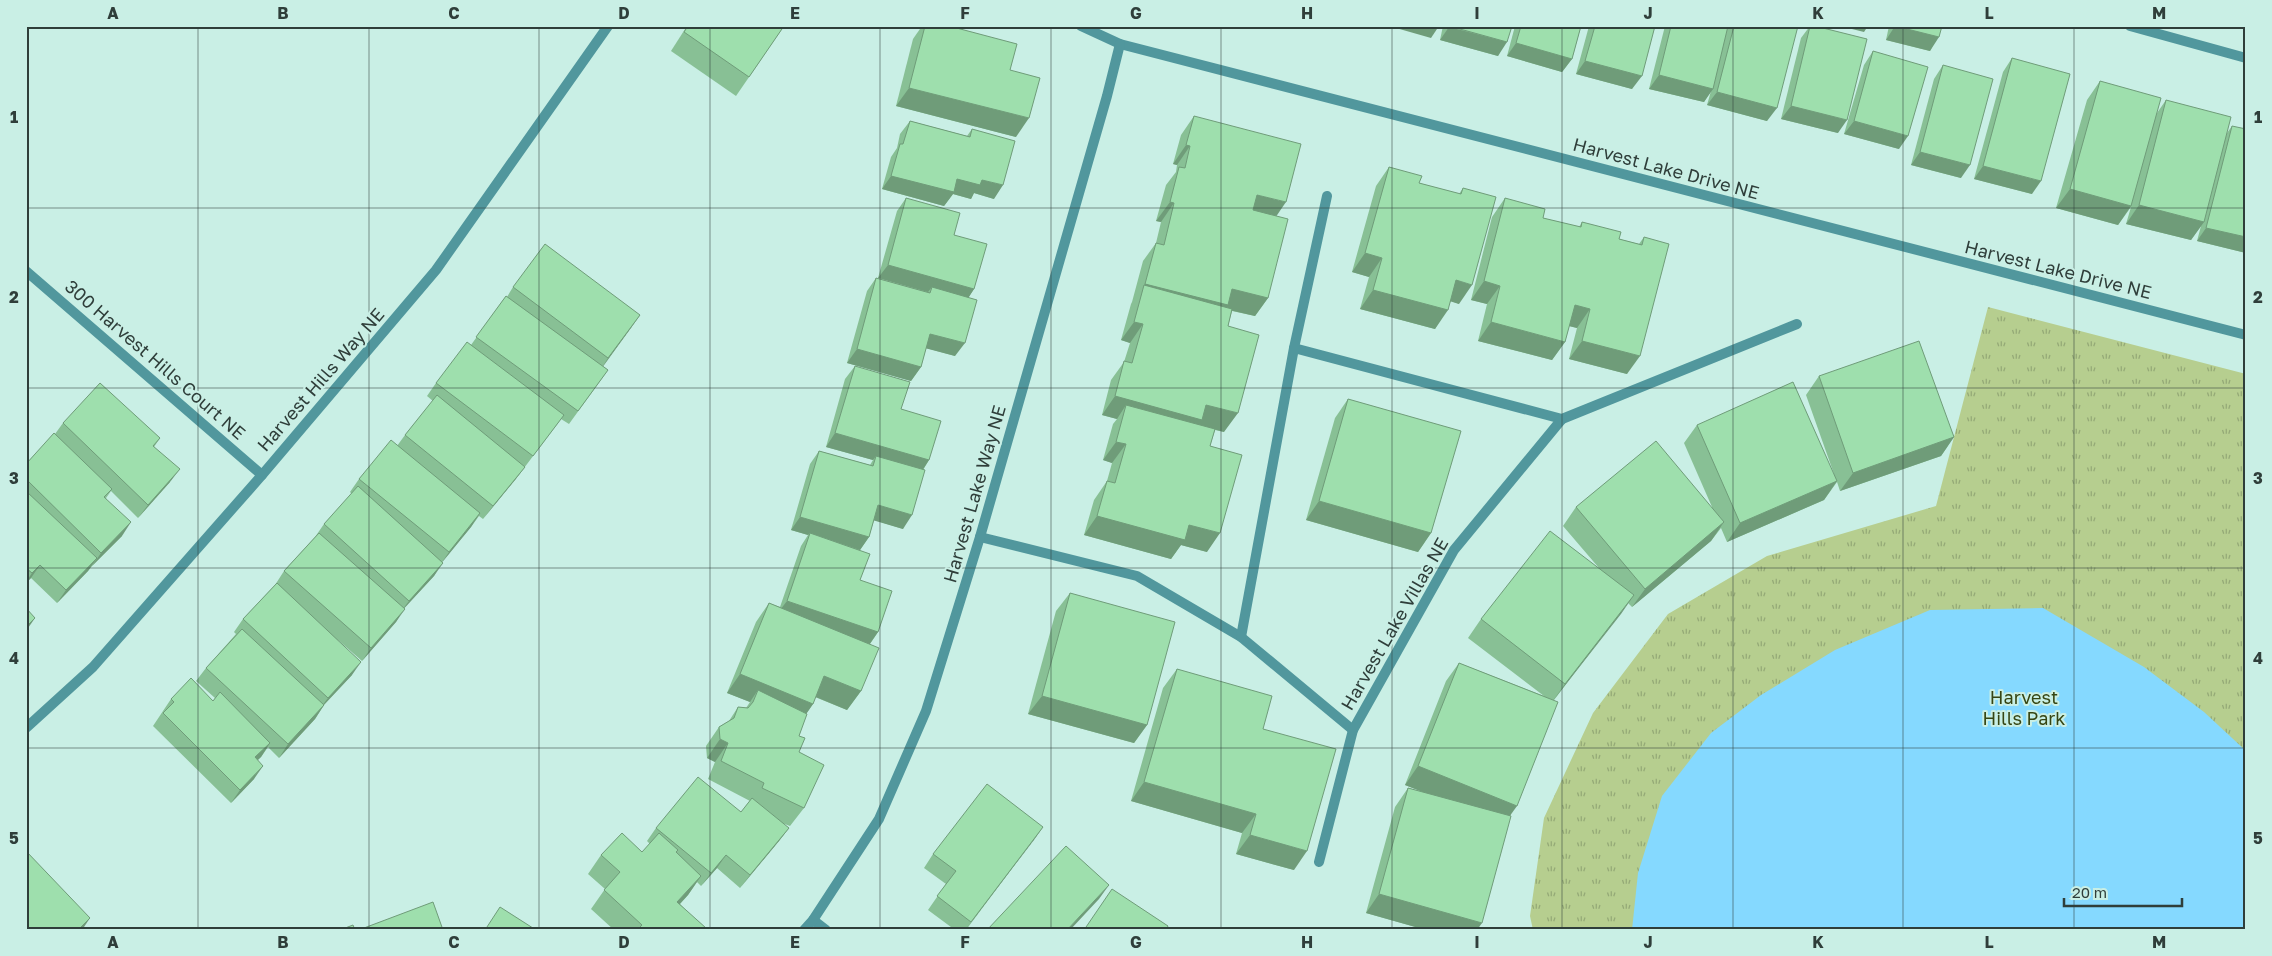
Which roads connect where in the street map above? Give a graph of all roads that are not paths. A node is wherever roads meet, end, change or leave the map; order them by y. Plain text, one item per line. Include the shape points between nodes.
1 (608, 26) edge
2 (1081, 26) edge
3 (2130, 26) edge
4 (1120, 44) junction
5 (2246, 58) edge
6 (1327, 196) dead end
7 (26, 270) edge
8 (1797, 324) dead end
9 (2246, 335) edge
10 (1294, 348) junction
11 (1562, 419) junction
12 (262, 475) junction
13 (980, 536) junction
14 (1241, 637) junction
15 (26, 728) edge
16 (1353, 730) junction
17 (1319, 862) dead end
18 (813, 920) junction
19 (804, 930) edge
20 (826, 930) edge

1 - 12 street, Harvest Hills Way NE via 436,270
2 - 4 street, Harvest Lake Drive NE
3 - 5 street
4 - 9 street, Harvest Lake Drive NE
4 - 13 street, Harvest Lake Way NE
6 - 10 street
7 - 12 street, 300 Harvest Hills Court NE
8 - 11 street, Harvest Lake Villas NE
10 - 11 street
10 - 14 street
11 - 16 street, Harvest Lake Villas NE via 1454,550
12 - 15 street, Harvest Hills Way NE via 93,667
13 - 14 street, Harvest Lake Villas NE via 1137,576
13 - 18 street, Harvest Lake Way NE via 926,711 879,819
14 - 16 street, Harvest Lake Villas NE
16 - 17 street, Harvest Lake Villas NE
18 - 19 street, Harvest Lake Way NE
18 - 20 street

